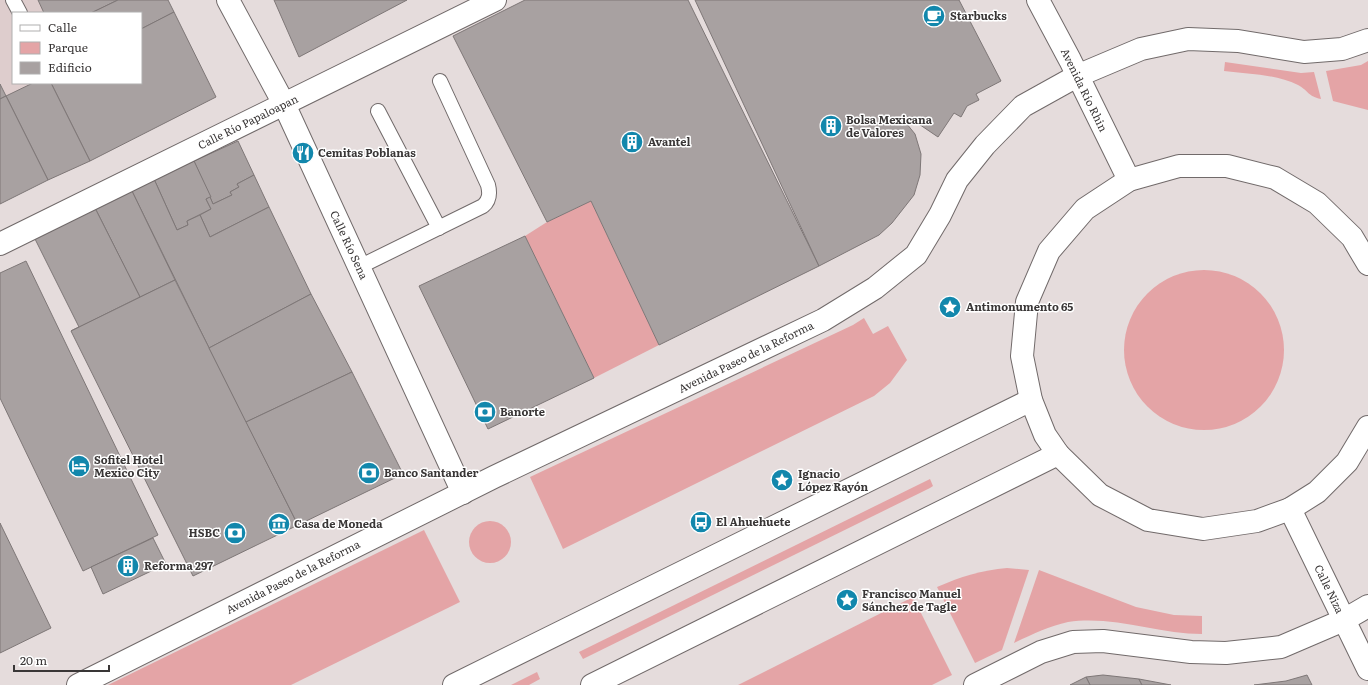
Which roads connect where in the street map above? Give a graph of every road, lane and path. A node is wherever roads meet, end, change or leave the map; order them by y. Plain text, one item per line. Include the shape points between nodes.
1 (14, 0) edge
2 (228, 0) edge
3 (496, 0) edge
4 (1038, 0) edge
5 (20, 12) edge
6 (1368, 40) edge
7 (1077, 76) junction
8 (440, 80) dead end
9 (284, 104) junction
10 (378, 111) dead end
11 (1129, 180) junction
12 (439, 228) junction
13 (1360, 233) edge
14 (0, 244) edge
15 (1368, 264) edge
16 (359, 267) junction
17 (1031, 400) junction
18 (1368, 427) edge
19 (1058, 454) junction
20 (464, 493) junction
21 (1290, 509) junction
22 (1368, 606) edge
23 (1344, 620) junction
24 (1368, 669) edge
25 (78, 685) edge
26 (454, 685) edge
27 (592, 685) edge
28 (975, 685) edge

1 - 5 lane
2 - 9 street, Calle Río Sena
3 - 9 street, Calle Río Papaloapan
4 - 7 street, Avenida Río Rhin
6 - 7 street, Avenida Paseo de la Reforma via 1342,49 1304,52 1238,41 1188,39 1140,49
7 - 11 street, Avenida Río Rhin
7 - 20 street, Avenida Paseo de la Reforma via 1023,106 984,145 957,180 916,255 875,288 823,320
8 - 12 lane via 489,191 487,202 483,206
9 - 14 street, Calle Río Papaloapan
9 - 16 street, Calle Río Sena
10 - 12 lane
11 - 13 street via 1179,166 1227,166 1275,178 1317,202
11 - 17 street via 1085,209 1049,251 1027,302 1022,356
12 - 16 lane
13 - 15 street
16 - 20 street, Calle Río Sena
17 - 19 street via 1045,435
17 - 26 street
18 - 21 street via 1347,462 1317,492
19 - 21 street via 1100,495 1148,520 1203,529 1257,521
19 - 27 street
20 - 25 street, Avenida Paseo de la Reforma
21 - 23 street, Calle Niza
22 - 23 street
23 - 24 street, Calle Niza
23 - 28 street via 1281,647 1232,652 1191,652 1103,641 1073,642 1041,652

